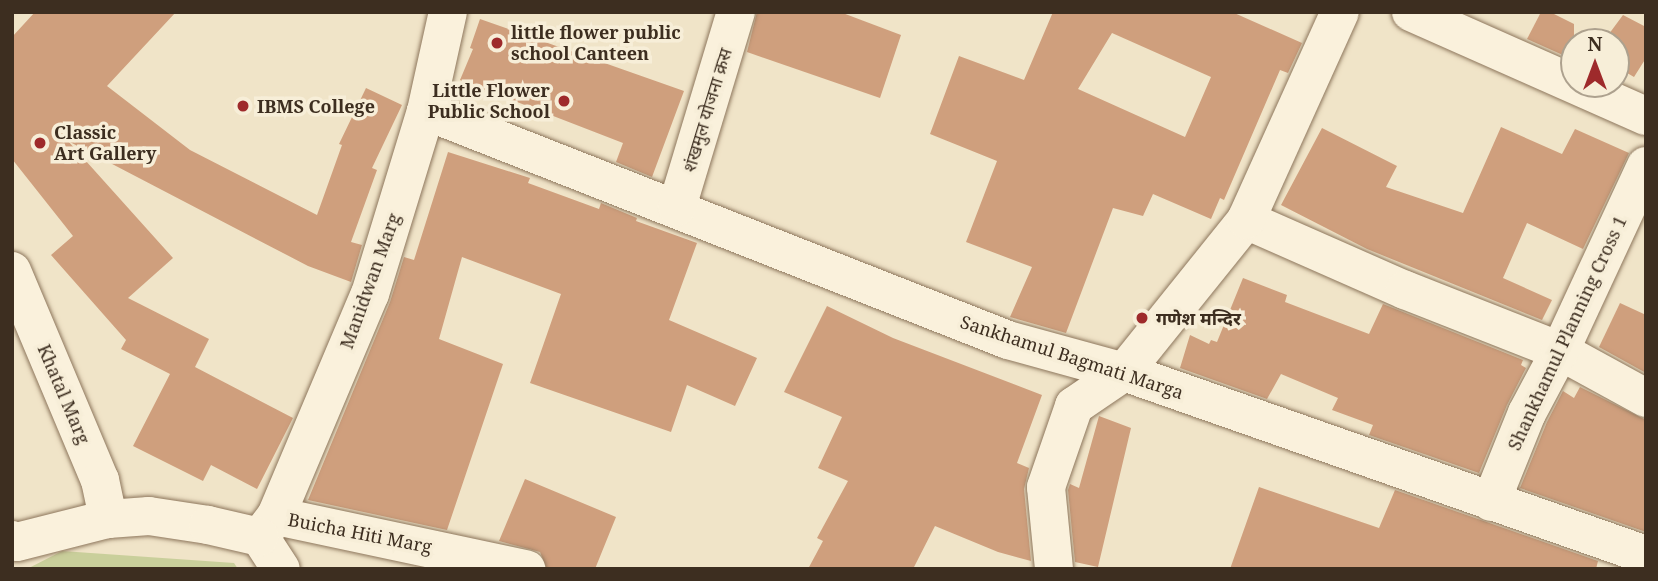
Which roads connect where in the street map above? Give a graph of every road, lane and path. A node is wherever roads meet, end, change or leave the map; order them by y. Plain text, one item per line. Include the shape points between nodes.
1 (448, 12) edge
2 (736, 12) edge
3 (1340, 12) edge
4 (1411, 12) edge
5 (426, 111) junction
6 (1646, 116) edge
7 (1646, 166) edge
8 (677, 207) junction
9 (1246, 220) junction
10 (12, 271) edge
11 (1560, 351) junction
12 (1124, 372) junction
13 (1646, 398) edge
14 (1491, 502) junction
15 (108, 519) junction
16 (268, 526) junction
17 (14, 543) edge
18 (1646, 555) edge
19 (281, 569) edge
20 (526, 569) edge
21 (1054, 569) edge

1 - 5 street, Manidwan Marg
2 - 8 street, शंखमुल योजना क्रस
3 - 9 street
4 - 6 street
5 - 8 street, Sankhamul Bagmati Marga
5 - 16 street, Manidwan Marg via 370,294
7 - 11 street, Shankhamul Planning Cross 1
8 - 12 street, Sankhamul Bagmati Marga via 1008,340
9 - 11 street
9 - 12 street
10 - 15 street, Khatal Marg via 100,480
11 - 13 street
11 - 14 street, Shankhamul Planning Cross 1 via 1527,413
12 - 14 street, Sankhamul Bagmati Marga
12 - 21 street via 1074,406 1046,487
14 - 18 street, Sankhamul Bagmati Marga
15 - 16 street, Buicha Hiti Marg via 149,516
15 - 17 street, Buicha Hiti Marg
16 - 19 street
16 - 20 street, Buicha Hiti Marg

